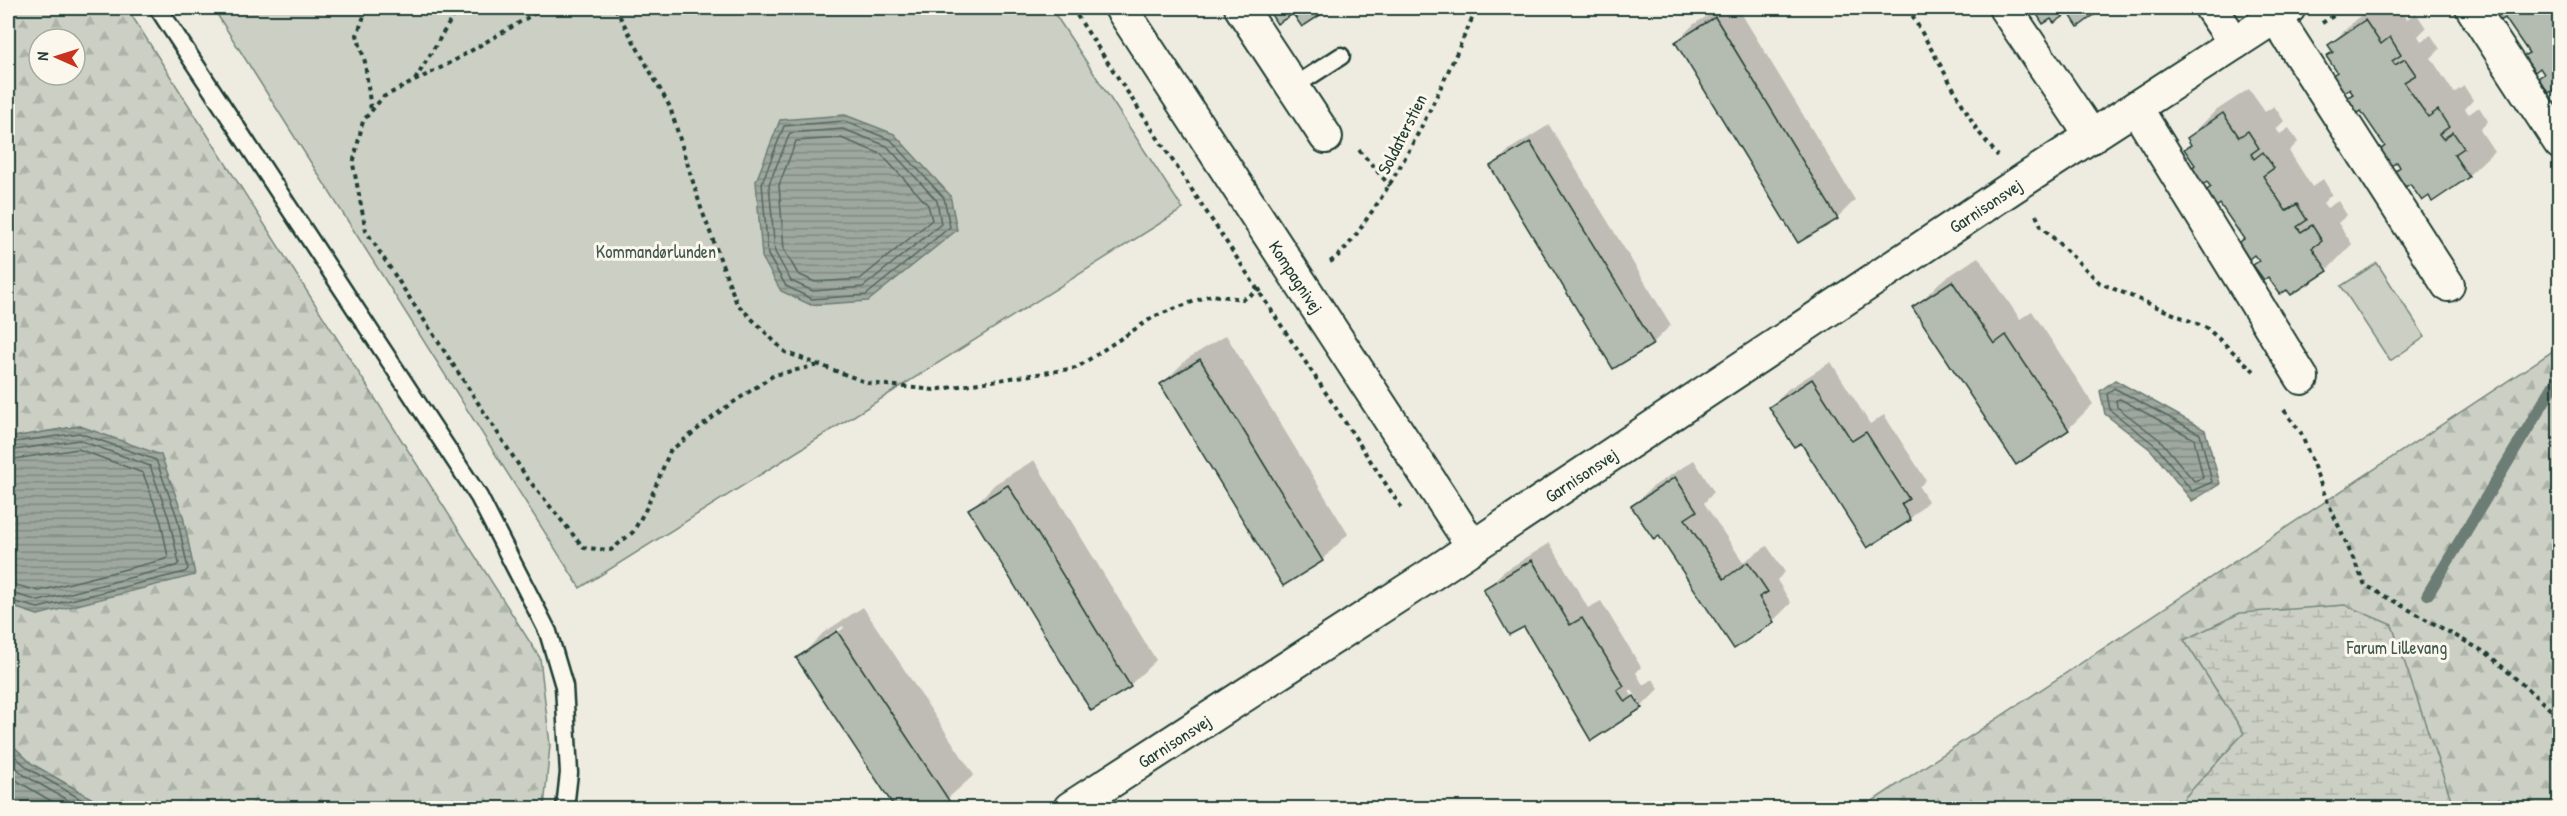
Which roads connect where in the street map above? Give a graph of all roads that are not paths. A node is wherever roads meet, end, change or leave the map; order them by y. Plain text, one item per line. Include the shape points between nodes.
1 (158, 8) edge
2 (1121, 8) edge
3 (1241, 8) edge
4 (2005, 8) edge
5 (2211, 8) edge
6 (2472, 8) edge
7 (2282, 12) edge
8 (2235, 43) junction
9 (1341, 56) dead end
10 (1293, 87) junction
11 (2136, 108) junction
12 (1326, 137) road end
13 (2092, 137) junction
14 (2559, 143) edge
15 (2448, 285) dead end
16 (2302, 378) dead end
17 (1473, 547) junction
18 (565, 808) edge
19 (1070, 808) edge

1 - 18 lane via 479,497 548,632 564,686 569,773
2 - 17 street, Kompagnivej
3 - 10 street
4 - 13 street
5 - 8 street
6 - 14 street
7 - 8 street, Garnisonsvej
7 - 15 street, Garnisonsvej
8 - 11 street, Garnisonsvej
9 - 10 lane
10 - 12 street
11 - 13 street, Garnisonsvej
11 - 16 street
13 - 17 street, Garnisonsvej
17 - 19 street, Garnisonsvej

